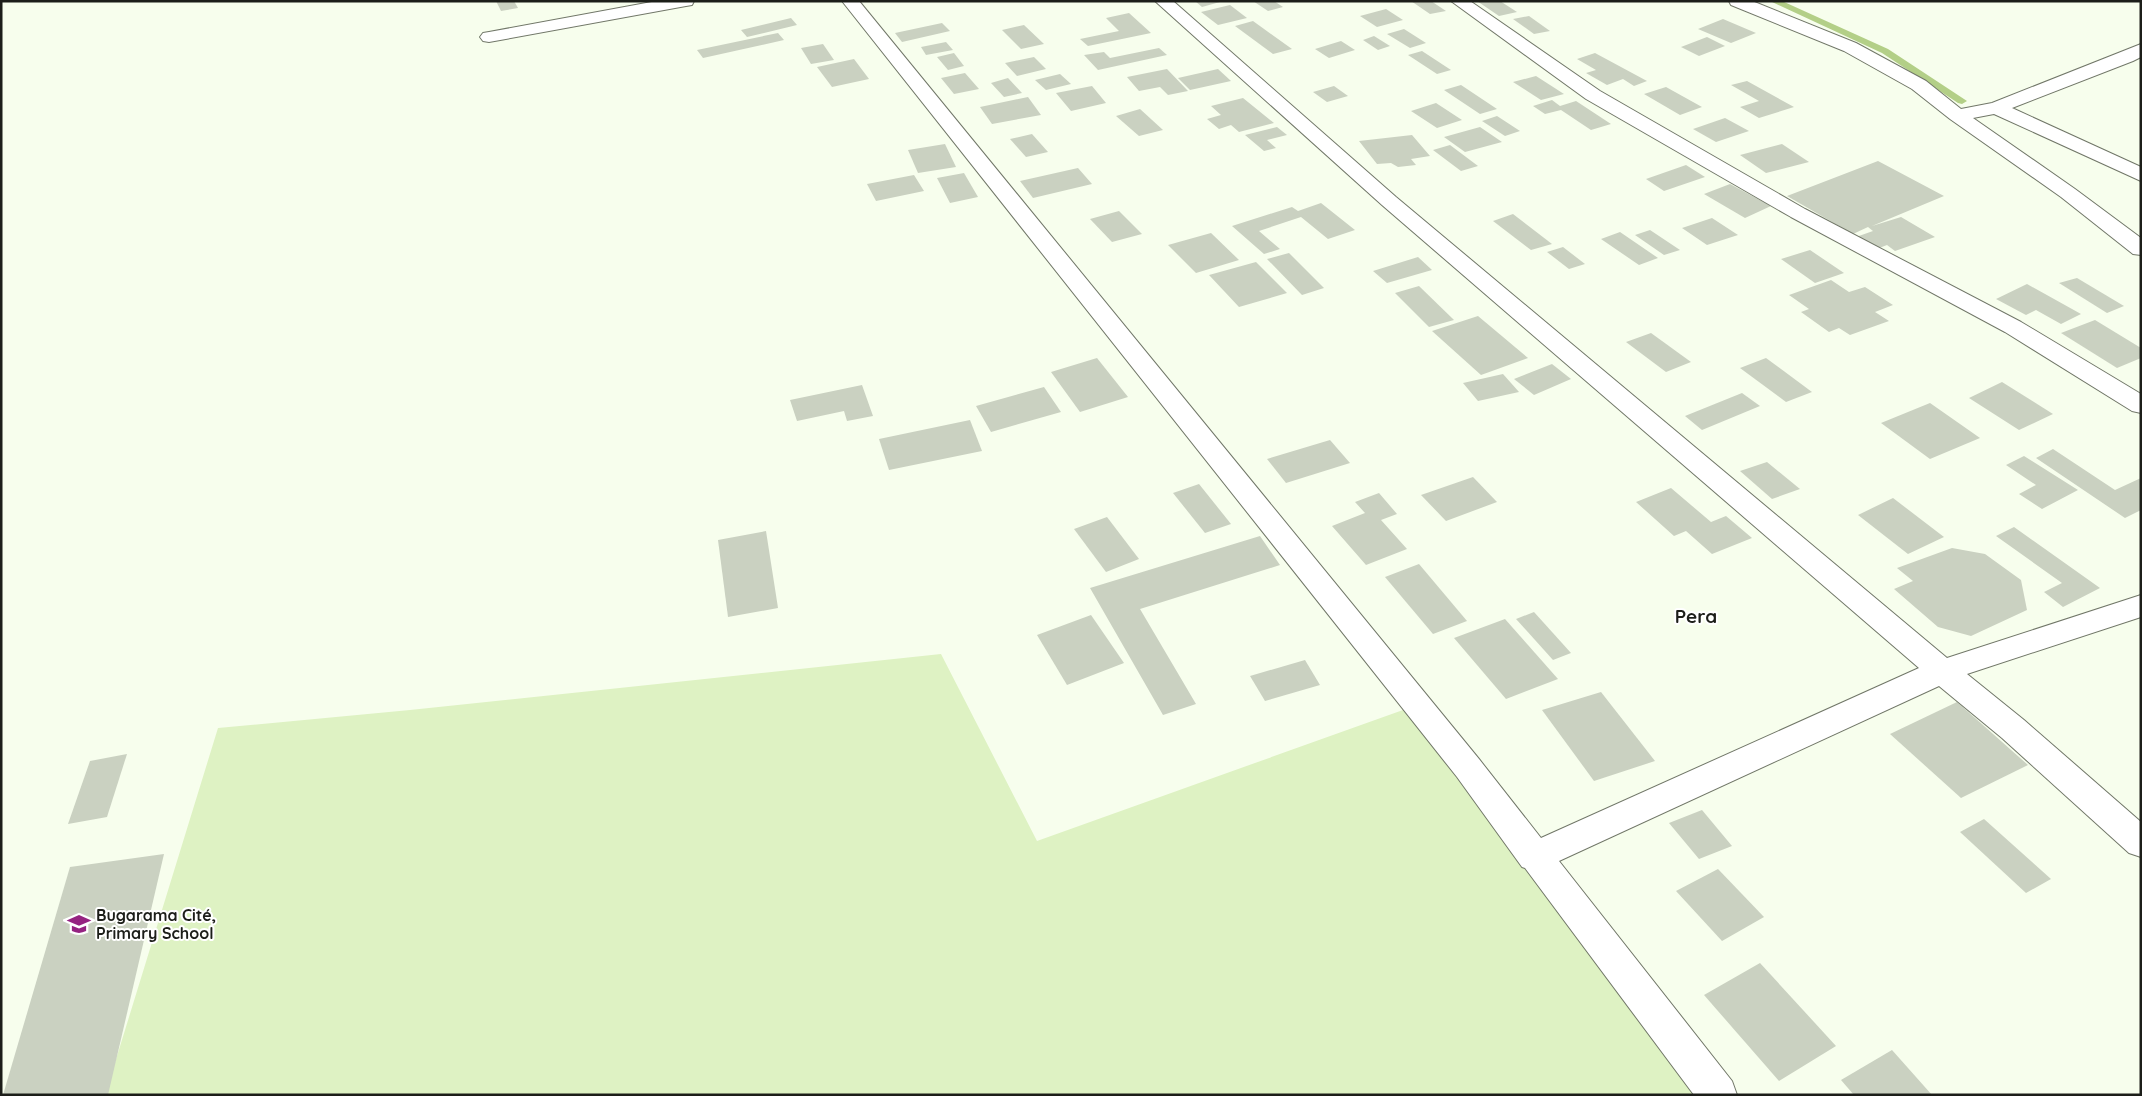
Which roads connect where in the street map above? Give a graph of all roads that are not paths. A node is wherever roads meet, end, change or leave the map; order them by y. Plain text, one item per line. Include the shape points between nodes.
1 (686, 1) edge
2 (850, 1) edge
3 (1163, 1) edge
4 (1459, 1) edge
5 (1737, 1) edge
6 (489, 37) dead end
7 (2141, 50) edge
8 (1996, 108) junction
9 (1956, 115) junction
10 (2141, 175) edge
11 (2141, 249) edge
12 (2141, 405) edge
13 (2141, 606) edge
14 (1942, 671) junction
15 (2141, 842) edge
16 (1534, 857) junction
17 (1718, 1095) edge

1 - 6 street
2 - 16 street via 1468,768
3 - 14 street via 1389,201
4 - 12 street via 1593,95 1798,213 2013,327
5 - 9 street via 1850,47 1919,85
7 - 8 street
8 - 9 street
8 - 10 street
9 - 11 street via 2068,193
13 - 14 street
14 - 15 street
14 - 16 street
16 - 17 street

